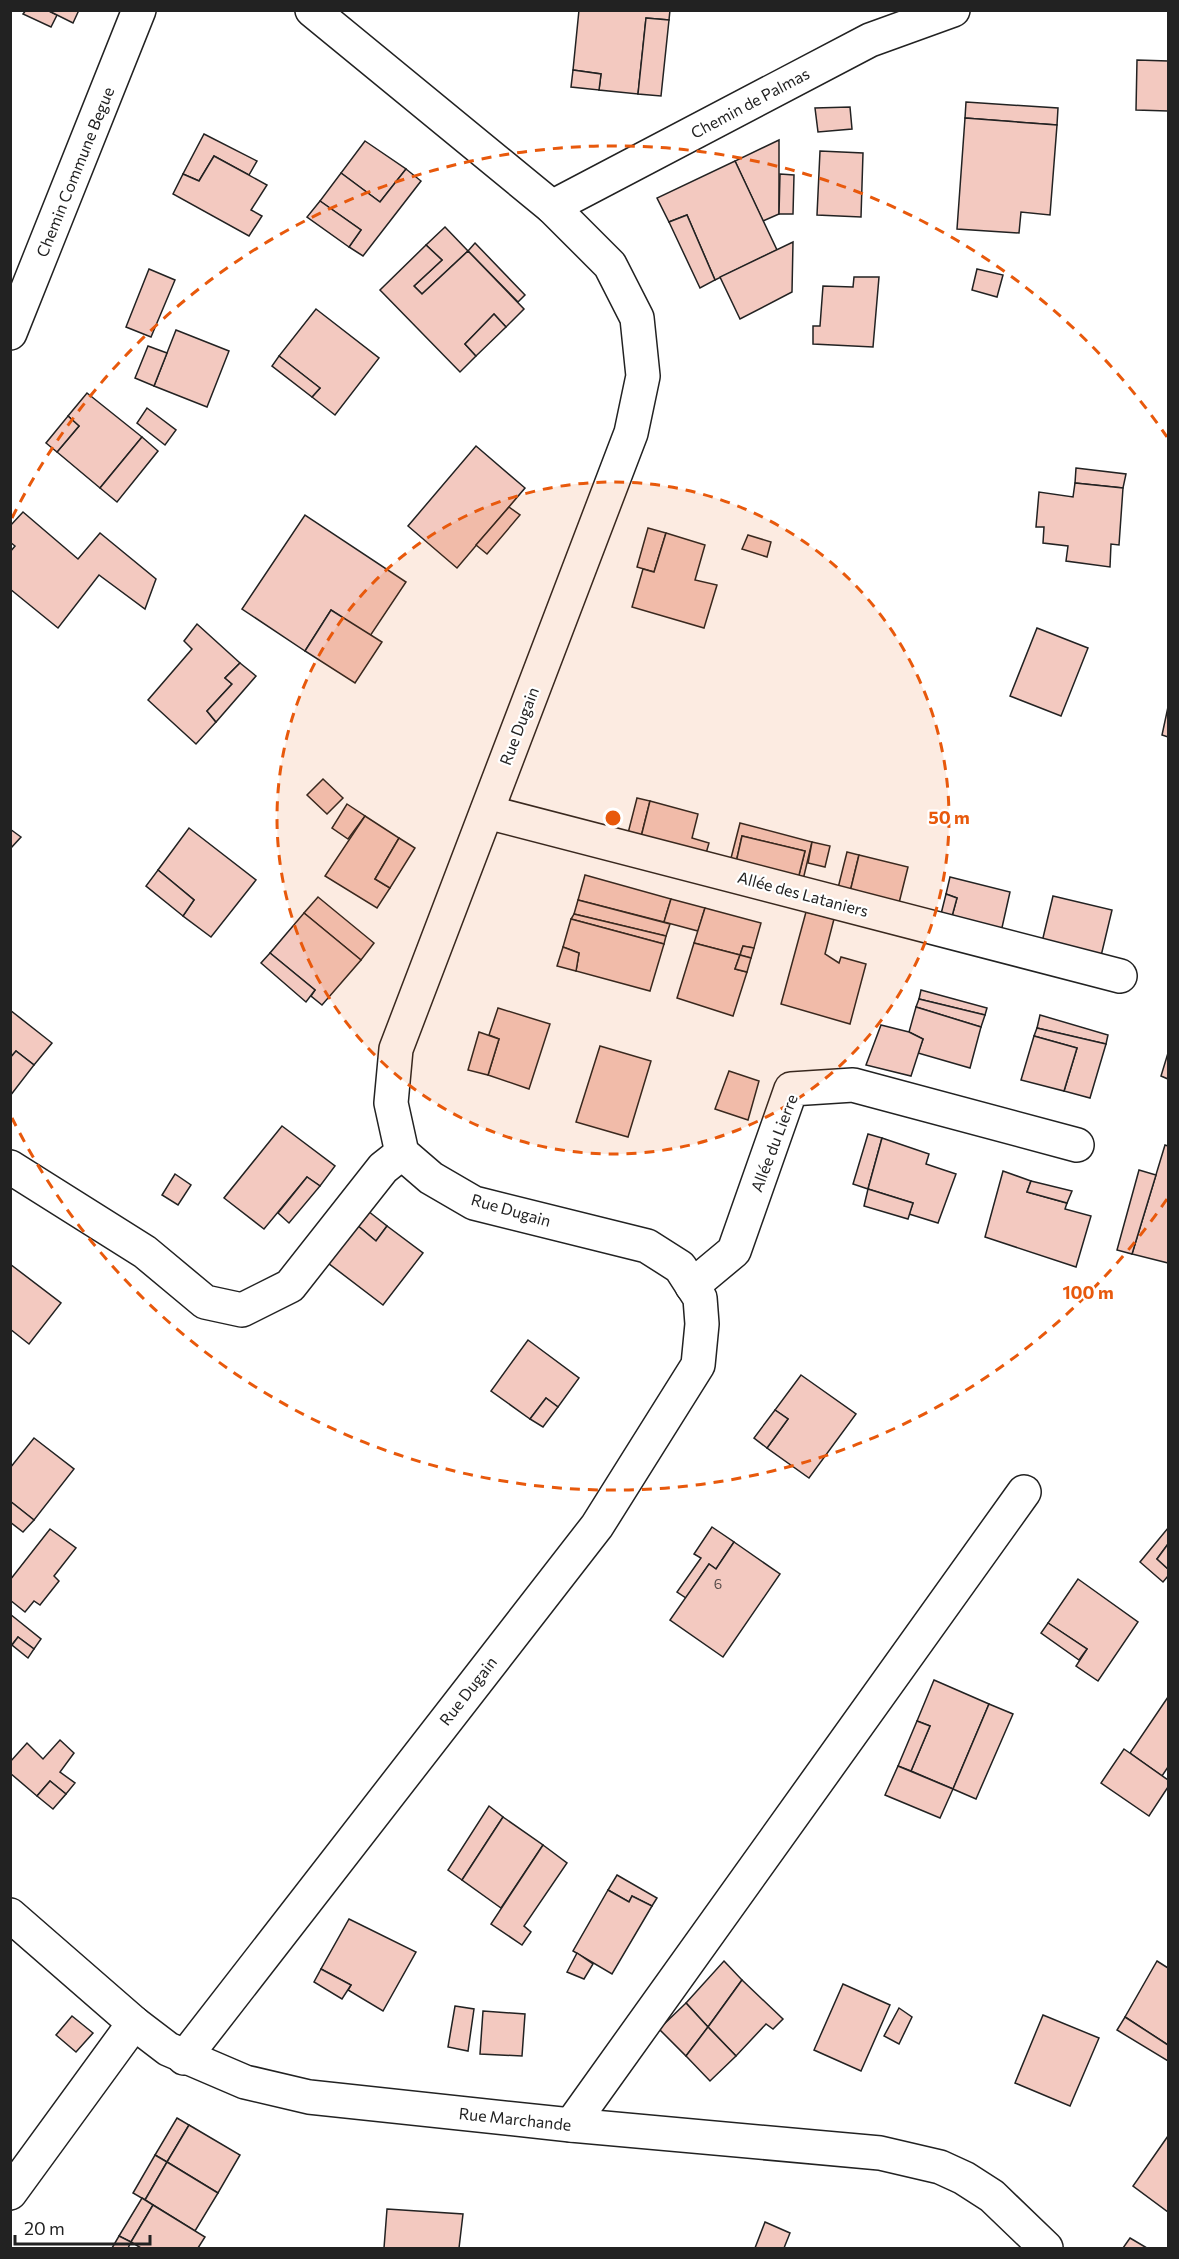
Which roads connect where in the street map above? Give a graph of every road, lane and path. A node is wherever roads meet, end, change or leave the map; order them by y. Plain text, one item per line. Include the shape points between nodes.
1 (139, 10) edge
2 (312, 10) edge
3 (953, 10) edge
4 (552, 207) junction
5 (10, 333) edge
6 (487, 812) junction
7 (1120, 976) dead end
8 (1077, 1145) dead end
9 (402, 1153) junction
10 (10, 1167) edge
11 (692, 1286) junction
12 (1024, 1492) dead end
13 (10, 1915) edge
14 (134, 2023) junction
15 (184, 2058) junction
16 (571, 2125) junction
17 (10, 2193) edge
18 (1046, 2248) edge

1 - 5 street, Chemin Commune Begue
2 - 4 street
3 - 4 street, Chemin de Palmas via 870,40
4 - 6 street, Rue Dugain via 610,265 637,318 643,376 631,434
6 - 7 street, Allée des Lataniers
6 - 9 street, Rue Dugain via 396,1049 391,1103
8 - 11 street, Allée du Lierre via 853,1084 791,1089 734,1251
9 - 10 street via 383,1168 290,1286 242,1310 205,1302 145,1252
9 - 11 street, Rue Dugain via 430,1178 474,1203 646,1246 680,1267
11 - 15 street, Rue Dugain via 700,1298 702,1324 698,1365 597,1526
12 - 16 street
13 - 14 street, Rue Marchande
14 - 15 street, Rue Marchande
14 - 17 street
15 - 16 street, Rue Marchande via 245,2082 309,2097
16 - 18 street, Rue Marchande via 880,2153 940,2167 992,2196

